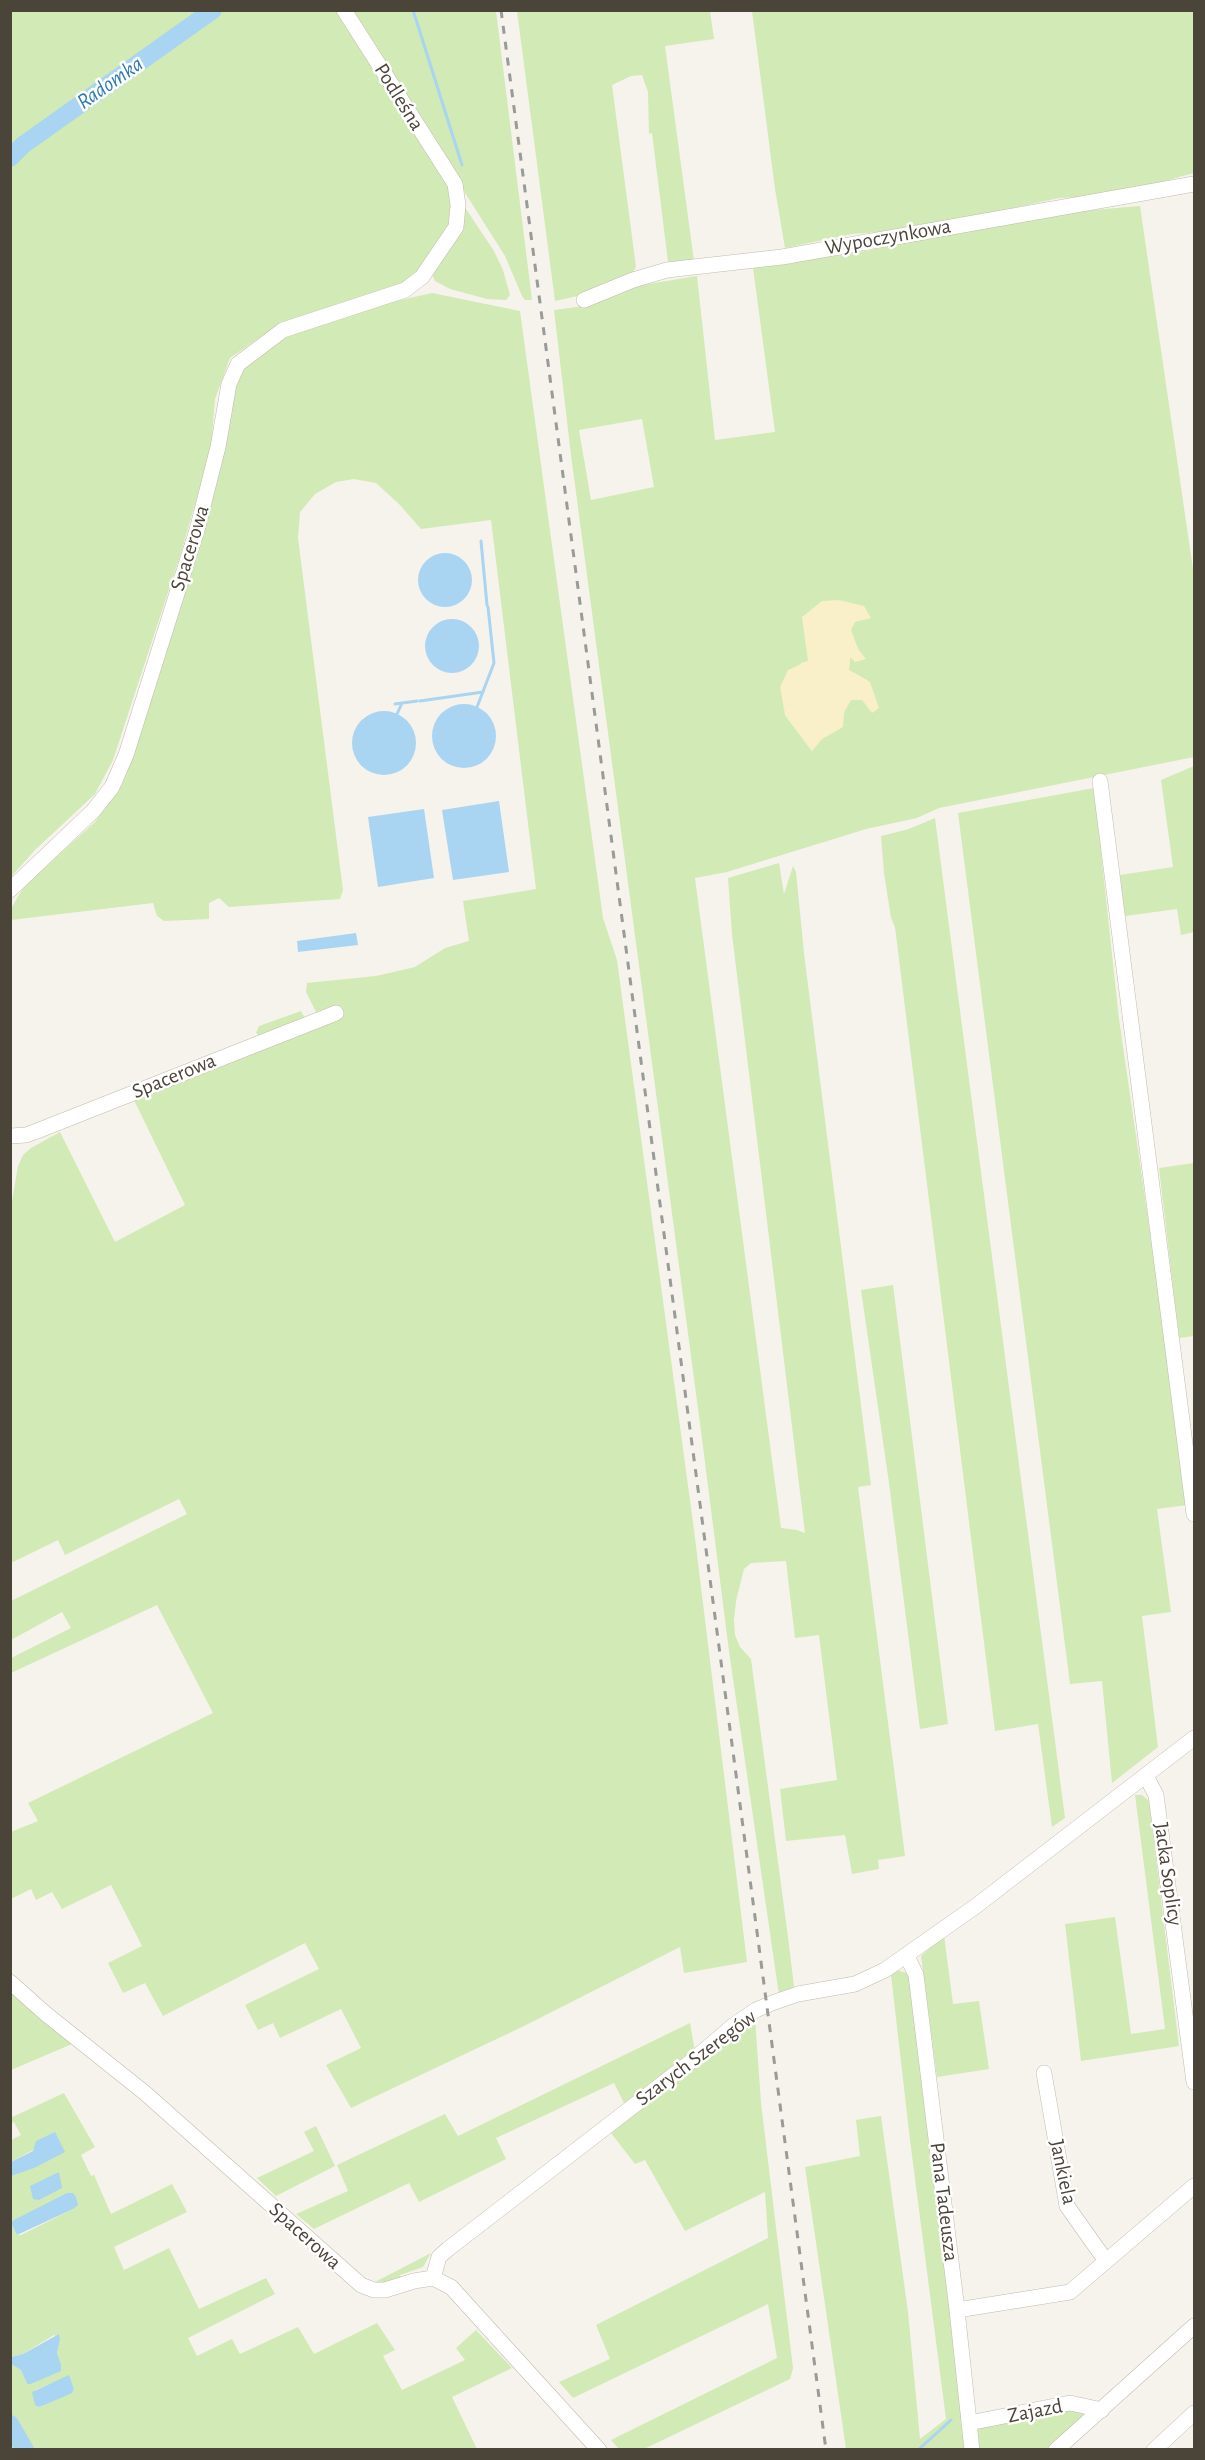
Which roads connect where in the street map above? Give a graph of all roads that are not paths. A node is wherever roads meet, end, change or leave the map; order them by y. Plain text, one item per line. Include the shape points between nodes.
1 (344, 10) edge
2 (1194, 184) edge
3 (422, 277) joint
4 (584, 300) dead end
5 (1100, 781) dead end
6 (10, 890) edge
7 (336, 1013) dead end
8 (11, 1136) edge
9 (1194, 1514) edge
10 (1194, 1738) edge
11 (1146, 1776) junction
12 (907, 1956) junction
13 (10, 1982) edge
14 (1044, 2073) dead end
15 (1194, 2082) edge
16 (1194, 2186) edge
17 (1106, 2261) junction
18 (433, 2278) junction
19 (957, 2310) junction
20 (1194, 2326) edge
21 (1102, 2410) junction
22 (1194, 2413) edge
23 (969, 2423) junction
24 (599, 2450) edge
25 (972, 2450) edge
26 (1056, 2450) edge
27 (1154, 2450) edge

1 - 3 street, Podleśna via 455,184 459,205 456,227
2 - 4 street, Wypoczynkowa via 782,257 667,270
3 - 6 street, Spacerowa via 405,290 283,330 238,364 229,384 197,530 126,755 112,787 93,811
5 - 9 street
7 - 8 street, Spacerowa via 30,1134
10 - 11 street, Szarych Szeregów
11 - 12 street, Szarych Szeregów
11 - 15 street, Jacka Soplicy via 1156,1795 1186,1954
12 - 18 street, Szarych Szeregów via 864,1981 789,1997 756,2010 448,2249 438,2260
12 - 19 street, Pana Tadeusza via 916,1975
13 - 18 street, Spacerowa via 152,2098 361,2285 385,2290
14 - 17 street, Jankiela via 1066,2206
16 - 17 street
17 - 19 street via 1070,2292
18 - 24 street via 460,2295
19 - 23 street, Pana Tadeusza
20 - 21 street, Zajazd
21 - 23 street, Zajazd via 1070,2403
21 - 26 street, Zajazd
22 - 27 street
23 - 25 street, Pana Tadeusza

